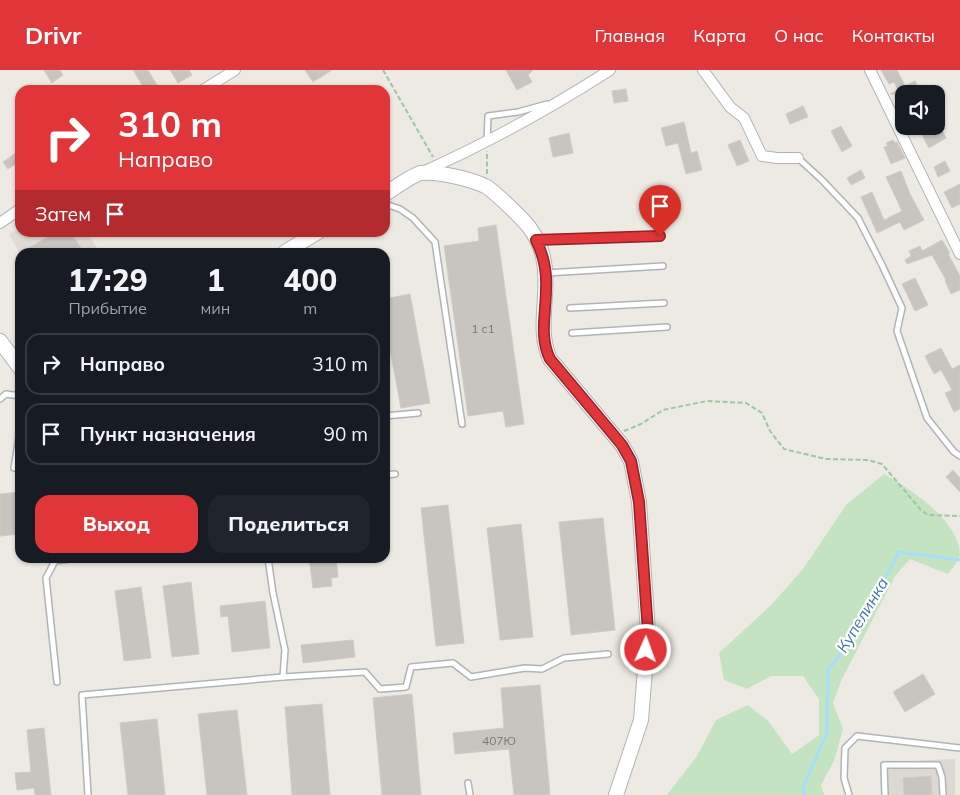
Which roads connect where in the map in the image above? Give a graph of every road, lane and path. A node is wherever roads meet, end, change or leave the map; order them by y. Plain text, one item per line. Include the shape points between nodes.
1 (235, 70) edge
2 (383, 70) edge
3 (610, 70) edge
4 (702, 70) edge
5 (870, 70) edge
6 (211, 85) edge
7 (560, 101) junction
8 (487, 141) junction
9 (798, 158) joint
10 (438, 165) junction
11 (420, 173) junction
12 (486, 186) junction
13 (390, 191) edge
14 (390, 206) edge
15 (15, 214) edge
16 (0, 223) edge
17 (660, 236) dead end
18 (310, 237) edge
19 (536, 240) junction
20 (292, 248) edge
21 (960, 254) edge
22 (663, 266) dead end
23 (546, 273) junction
24 (664, 303) dead end
25 (570, 308) dead end
26 (667, 326) dead end
27 (572, 333) dead end
28 (0, 341) edge
29 (15, 361) edge
30 (15, 395) edge
31 (0, 399) edge
32 (418, 413) dead end
33 (390, 416) edge
34 (462, 424) dead end
35 (614, 435) junction
36 (960, 456) edge
37 (15, 462) edge
38 (14, 468) dead end
39 (390, 474) edge
40 (395, 474) dead end
41 (960, 516) edge
42 (54, 563) edge
43 (269, 563) edge
44 (608, 654) dead end
45 (283, 678) junction
46 (57, 682) dead end
47 (960, 748) edge
48 (468, 783) dead end
49 (88, 795) edge
50 (470, 795) edge
51 (616, 795) edge
52 (849, 795) edge
53 (885, 795) edge
54 (943, 795) edge

1 - 6 street
2 - 10 path
3 - 7 street
4 - 9 street via 730,107 744,118 762,156
5 - 21 street
7 - 8 street
7 - 8 lane via 488,116
8 - 10 street
8 - 12 path
9 - 36 lane via 858,218 902,308 897,331 927,418
10 - 11 street
11 - 12 street via 455,177
11 - 13 street
12 - 19 street via 529,226
14 - 34 lane via 413,218 435,242
15 - 16 street
17 - 19 lane
18 - 20 street
19 - 23 street
22 - 23 lane
23 - 35 street via 543,336 546,350
24 - 25 lane
26 - 27 lane
28 - 29 street
30 - 31 lane via 6,394
32 - 33 lane
35 - 41 path via 663,410 707,401 746,403 762,413 770,431 784,449 826,459 868,460 882,464 928,515
35 - 51 street via 631,461 636,478 648,632 641,720
37 - 38 lane
39 - 40 lane
42 - 46 lane via 46,578
43 - 45 lane via 284,650
44 - 45 lane via 564,658 542,669 525,668 471,677 453,663 411,667 406,687 380,688 365,672
45 - 49 lane via 82,695
47 - 52 lane via 857,736 845,748 844,778
48 - 50 lane
53 - 54 lane via 884,765 938,765

